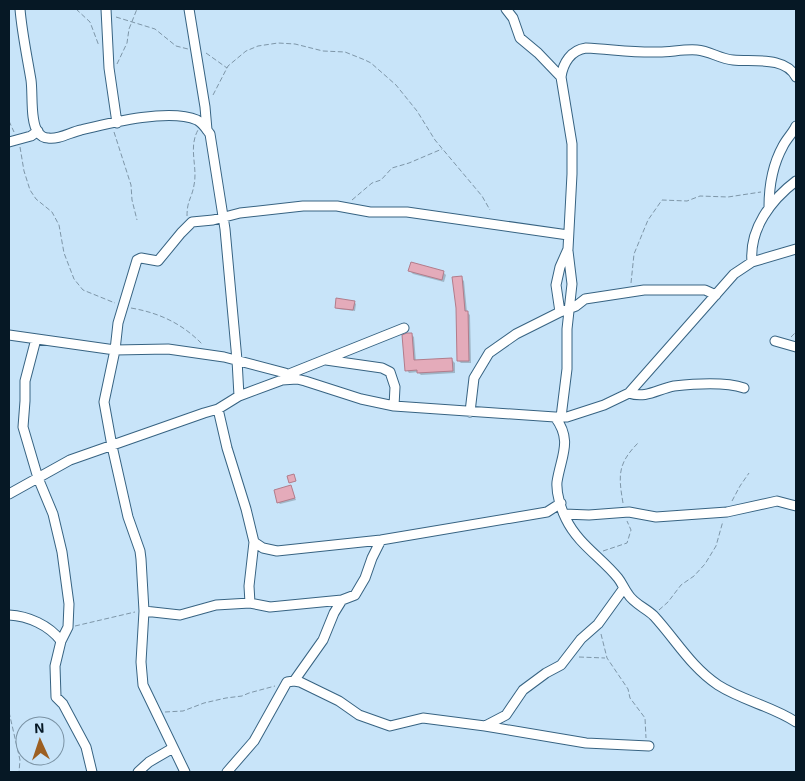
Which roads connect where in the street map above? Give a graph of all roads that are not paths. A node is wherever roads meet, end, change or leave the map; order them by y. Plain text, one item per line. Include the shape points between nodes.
1 (20, 9) edge
2 (189, 9) edge
3 (506, 9) edge
4 (106, 12) edge
5 (561, 77) junction
6 (796, 77) edge
7 (117, 123) junction
8 (204, 126) junction
9 (796, 126) edge
10 (38, 131) junction
11 (13, 141) edge
12 (796, 181) edge
13 (769, 207) junction
14 (224, 217) junction
15 (568, 235) junction
16 (568, 249) junction
17 (796, 249) edge
18 (752, 262) junction
19 (716, 294) junction
20 (564, 310) junction
21 (404, 328) dead end
22 (9, 335) edge
23 (36, 339) junction
24 (775, 341) dead end
25 (796, 347) edge
26 (115, 350) junction
27 (237, 360) junction
28 (326, 360) junction
29 (293, 376) junction
30 (744, 388) dead end
31 (629, 393) junction
32 (238, 396) junction
33 (394, 406) junction
34 (218, 409) junction
35 (470, 412) junction
36 (558, 417) junction
37 (112, 446) junction
38 (38, 478) junction
39 (9, 494) edge
40 (561, 503) junction
41 (796, 506) edge
42 (564, 514) junction
43 (381, 540) junction
44 (254, 542) junction
45 (624, 588) junction
46 (342, 600) junction
47 (250, 603) junction
48 (144, 611) junction
49 (9, 615) edge
50 (61, 640) junction
51 (291, 681) junction
52 (796, 722) edge
53 (484, 726) junction
54 (649, 746) road end
55 (173, 748) junction
56 (92, 772) edge
57 (138, 772) edge
58 (184, 772) edge
59 (227, 772) edge

1 - 10 street
2 - 8 street via 205,108
3 - 5 street via 520,38
4 - 7 street via 109,68
5 - 6 street via 572,54 586,48 704,51 731,60 778,64 788,67
5 - 15 street via 572,144
7 - 8 street via 156,116 187,118
7 - 10 street via 47,138
8 - 14 street via 210,134
9 - 13 street via 781,150 769,190
10 - 11 street
12 - 13 street
13 - 18 street via 754,236
14 - 15 street via 303,206 337,206 370,212 407,212
14 - 26 street via 188,224 158,261 137,260 118,323
14 - 27 street
15 - 16 street
16 - 20 street via 572,284
16 - 20 street via 556,285
17 - 18 street
18 - 19 street via 734,274
19 - 20 street via 705,290 630,291 589,297
19 - 31 street
20 - 35 street via 516,334 489,353 474,378
20 - 36 street via 567,369
21 - 28 street
22 - 23 street
23 - 26 street
23 - 38 street via 25,381 23,427
24 - 25 street
26 - 27 street via 168,349
26 - 37 street via 104,402
27 - 29 street
27 - 32 street
28 - 29 street
28 - 33 street via 390,372 395,387
29 - 32 street
29 - 33 street via 361,399
30 - 31 street via 672,386 642,396
31 - 36 street via 604,405
32 - 34 street
33 - 35 street
34 - 37 street
34 - 44 street
35 - 36 street
36 - 40 street via 565,436 557,484
37 - 38 street via 70,460
37 - 48 street via 128,517 140,551
38 - 39 street
38 - 50 street via 53,514 62,552 69,604 68,627
40 - 42 street
40 - 43 street via 547,512
41 - 42 street via 778,501 727,512 656,517 629,512
42 - 45 street via 583,543
43 - 44 street via 278,551
43 - 46 street via 355,595
44 - 47 street
45 - 52 street via 630,598 652,614 700,672 741,698
45 - 53 street via 598,624 581,639 561,665 523,690 506,715
46 - 47 street via 270,607
46 - 51 street via 323,640
47 - 48 street via 216,605 180,615
48 - 55 street via 142,674 147,695
49 - 50 street via 25,617 48,628
50 - 56 street via 55,666 56,697 86,747
51 - 53 street via 300,682 359,714 390,726 423,718
51 - 59 street via 254,741
53 - 54 street via 586,743
55 - 57 street
55 - 58 street

